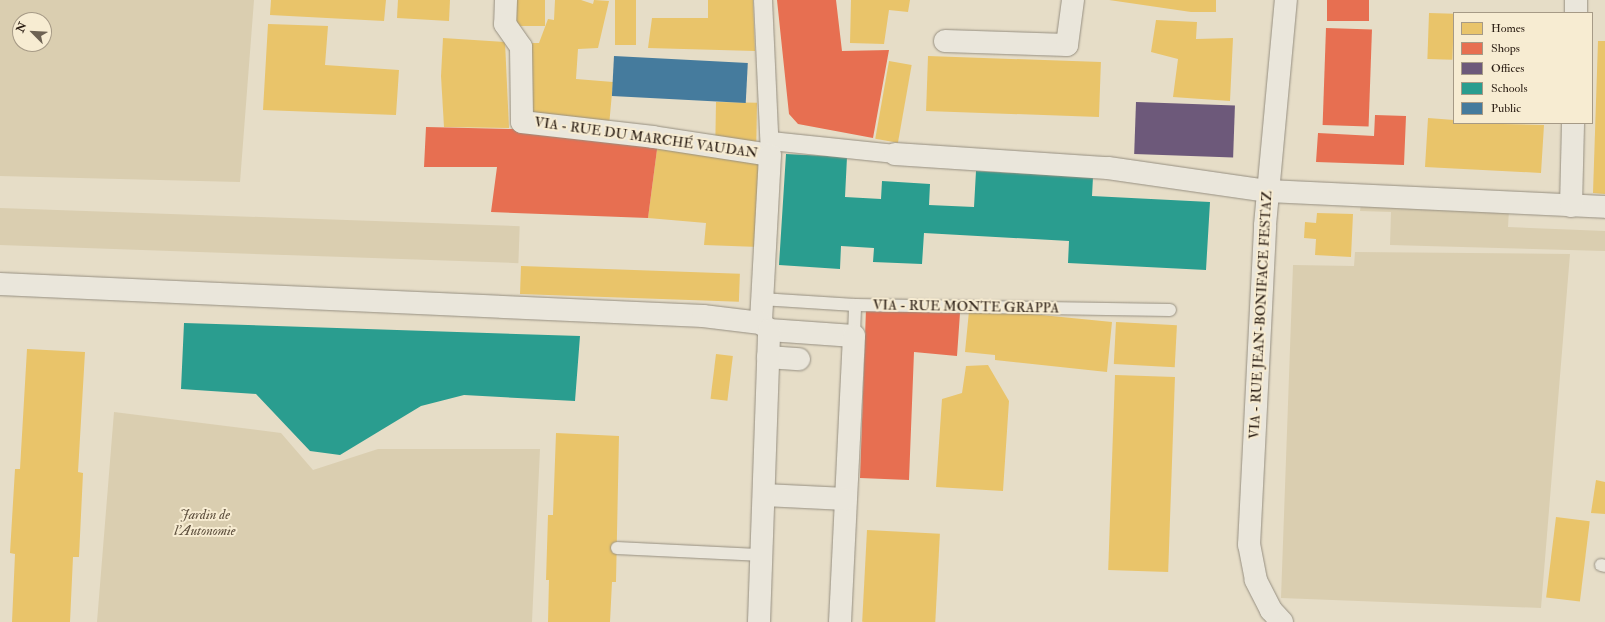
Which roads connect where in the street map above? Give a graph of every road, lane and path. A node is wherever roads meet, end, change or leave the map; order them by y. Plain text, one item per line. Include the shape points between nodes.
1 (506, 0) edge
2 (763, 0) edge
3 (1073, 0) edge
4 (1286, 0) edge
5 (1576, 0) edge
6 (1576, 12) edge
7 (946, 41) dead end
8 (1573, 124) edge
9 (770, 148) junction
10 (895, 154) joint
11 (1268, 191) junction
12 (1571, 206) junction
13 (1605, 207) edge
14 (0, 284) edge
15 (761, 299) junction
16 (855, 304) junction
17 (1170, 310) dead end
18 (765, 326) junction
19 (854, 336) junction
20 (768, 357) junction
21 (799, 359) dead end
22 (765, 495) junction
23 (845, 499) junction
24 (617, 548) dead end
25 (762, 555) junction
26 (759, 622) edge
27 (840, 622) edge
28 (1282, 622) edge

1 - 9 street, VIA - RUE DU MARCHÉ VAUDAN via 506,24 520,46 522,122
2 - 9 street
3 - 7 street via 1067,45
4 - 11 street, VIA - RUE JEAN-BONIFACE FESTAZ
5 - 6 street
8 - 12 street
9 - 10 street
9 - 15 street
10 - 11 street via 1108,168
11 - 12 street
11 - 28 street, VIA - RUE JEAN-BONIFACE FESTAZ via 1249,545 1256,580 1271,610
12 - 13 street
14 - 18 street via 703,316
15 - 16 lane, VIA - RUE MONTE GRAPPA
15 - 18 street
16 - 17 lane, VIA - RUE MONTE GRAPPA
16 - 19 lane
18 - 19 street
18 - 20 street
19 - 23 street
20 - 21 street
20 - 22 street
22 - 23 street
22 - 25 street
23 - 27 street
24 - 25 lane
25 - 26 street

